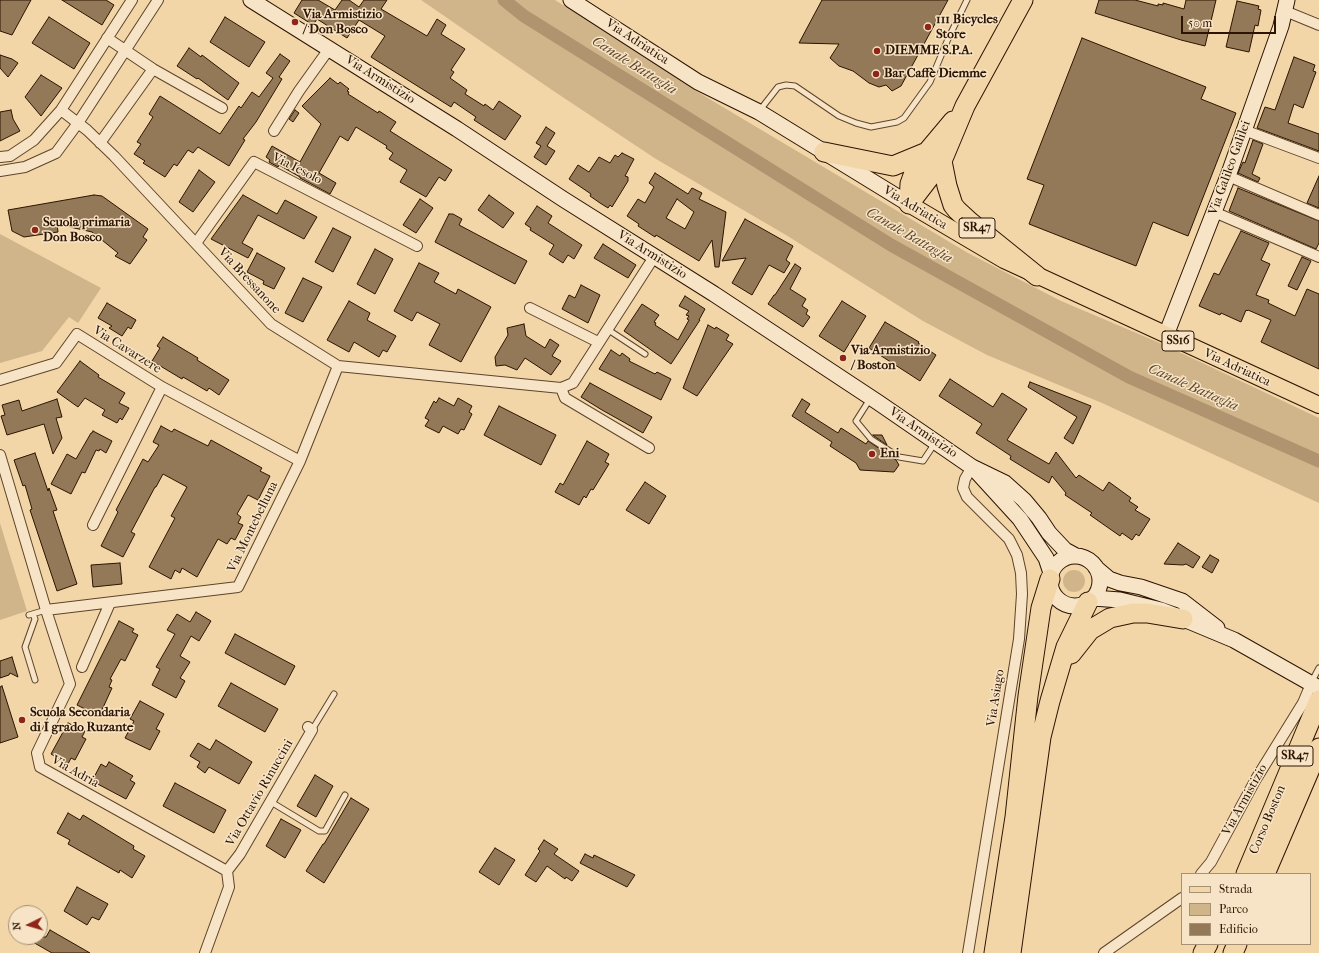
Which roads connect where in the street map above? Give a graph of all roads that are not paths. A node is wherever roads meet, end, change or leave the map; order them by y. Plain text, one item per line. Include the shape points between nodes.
1 (132, 0) edge
2 (158, 0) edge
3 (250, 0) edge
4 (571, 0) edge
5 (967, 0) edge
6 (1023, 0) edge
7 (1286, 6) edge
8 (1319, 25) edge
9 (107, 38) junction
10 (126, 49) junction
11 (329, 49) junction
12 (153, 69) junction
13 (222, 108) dead end
14 (61, 110) junction
15 (759, 112) junction
16 (78, 123) junction
17 (1244, 130) junction
18 (274, 131) dead end
19 (100, 143) junction
20 (824, 152) junction
21 (0, 157) edge
22 (935, 157) junction
23 (1319, 158) edge
24 (0, 171) edge
25 (1228, 176) junction
26 (909, 204) junction
27 (1214, 212) junction
28 (1319, 214) edge
29 (196, 243) junction
30 (417, 246) dead end
31 (654, 256) junction
32 (1319, 258) edge
33 (1038, 276) junction
34 (530, 308) dead end
35 (607, 329) junction
36 (1166, 335) junction
37 (598, 342) junction
38 (645, 354) dead end
39 (338, 366) junction
40 (0, 380) edge
41 (162, 388) junction
42 (560, 388) junction
43 (870, 398) junction
44 (1319, 405) edge
45 (936, 442) junction
46 (649, 448) dead end
47 (0, 455) edge
48 (300, 461) junction
49 (972, 467) junction
50 (93, 525) dead end
51 (1076, 556) junction
52 (1096, 568) junction
53 (1051, 576) junction
54 (1090, 600) junction
55 (110, 603) junction
56 (46, 610) junction
57 (1183, 619) junction
58 (1234, 640) junction
59 (82, 667) dead end
60 (1060, 667) junction
61 (1319, 668) edge
62 (35, 680) dead end
63 (1316, 691) edge
64 (334, 694) dead end
65 (310, 729) joint
66 (1319, 748) edge
67 (345, 795) dead end
68 (271, 802) junction
69 (1280, 816) junction
70 (227, 871) junction
71 (1202, 873) edge
72 (1247, 873) edge
73 (1265, 873) edge
74 (1181, 899) edge
75 (206, 953) edge
76 (968, 953) edge
77 (994, 953) edge
78 (1011, 953) edge
79 (1104, 953) edge

1 - 9 street
2 - 10 street
3 - 11 street, Via Armistizio
4 - 15 street, Via Adriatica via 698,82
5 - 15 lane via 930,82 904,118 897,122 871,127 856,123 839,116 795,86 786,85 778,87
6 - 22 highway
7 - 8 street
7 - 17 street, Via Galileo Galilei
9 - 10 street
9 - 14 street
10 - 12 street
10 - 16 street
11 - 18 street
11 - 31 street, Via Armistizio
12 - 13 street
12 - 19 street
14 - 16 street, Via Bressanone
14 - 21 street via 34,140 10,156
15 - 20 street, Via Adriatica
16 - 19 street, Via Bressanone
16 - 24 street via 56,153 25,167
17 - 23 street
17 - 25 street, Via Galileo Galilei
19 - 29 street, Via Bressanone
20 - 22 highway via 894,166
20 - 26 street, Via Adriatica
22 - 26 highway
22 - 33 highway, SR47 via 957,210
25 - 27 street, Via Galileo Galilei
25 - 28 street
26 - 33 main road, Via Adriatica / SS16 via 1004,260
27 - 32 street
27 - 36 street, Via Galileo Galilei
29 - 30 street, Via Iesolo via 254,162
29 - 39 street, Via Bressanone via 271,324
31 - 35 street
31 - 43 street, Via Armistizio
33 - 36 main road, Via Adriatica / SS16
34 - 37 street
35 - 37 street
35 - 38 lane
36 - 44 main road, Via Adriatica / SS16
37 - 42 street via 573,383
39 - 42 street, Via Bressanone
39 - 48 street, Via Montebelluna
40 - 41 street, Via Cavarzere via 56,363 77,334
41 - 48 street, Via Cavarzere
41 - 50 street, Via Cavarzere
42 - 46 street via 566,398
43 - 45 street, Via Armistizio
43 - 45 lane via 856,421 871,439 899,457 924,461
45 - 49 street, Via Armistizio
47 - 56 street, Via Adria
48 - 55 street, Via Montebelluna via 238,587
49 - 51 street, Via Armistizio via 1005,483 1024,500 1065,550
49 - 53 street, Via Armistizio via 1020,519 1046,558
49 - 76 street, Via Asiago via 963,488 967,497 1009,539 1017,555 1022,594 1019,639
51 - 52 street, Via Armistizio via 1091,562
51 - 53 street via 1067,557 1059,562
52 - 54 street via 1100,583
52 - 58 street, Via Armistizio via 1109,579 1182,601
53 - 54 street, Via Armistizio via 1053,592 1062,602 1075,606
53 - 77 highway via 1041,608 1031,674
54 - 57 street, Via Armistizio via 1135,603
54 - 60 highway via 1066,647
55 - 56 street, Via Montebelluna
55 - 59 street
56 - 62 lane via 31,615 35,619 25,647
56 - 70 street, Via Adria via 70,684 37,753 40,767
57 - 58 street, Via Armistizio
57 - 60 highway via 1147,613 1110,618 1090,630
58 - 63 street, Via Armistizio
60 - 78 highway via 1041,737
61 - 63 lane, Via Armistizio
63 - 69 highway, Corso Boston / SR47
63 - 71 street, Via Armistizio via 1303,703 1256,779 1211,862
64 - 65 lane
65 - 68 street, Via Ottavio Rinuccini
66 - 69 highway, Corso Boston / SR47
67 - 68 lane via 325,831 319,831
68 - 70 street, Via Ottavio Rinuccini
69 - 72 highway, Corso Boston / SR47
69 - 73 highway, Corso Boston / SR47
70 - 75 street via 229,887
74 - 79 street

